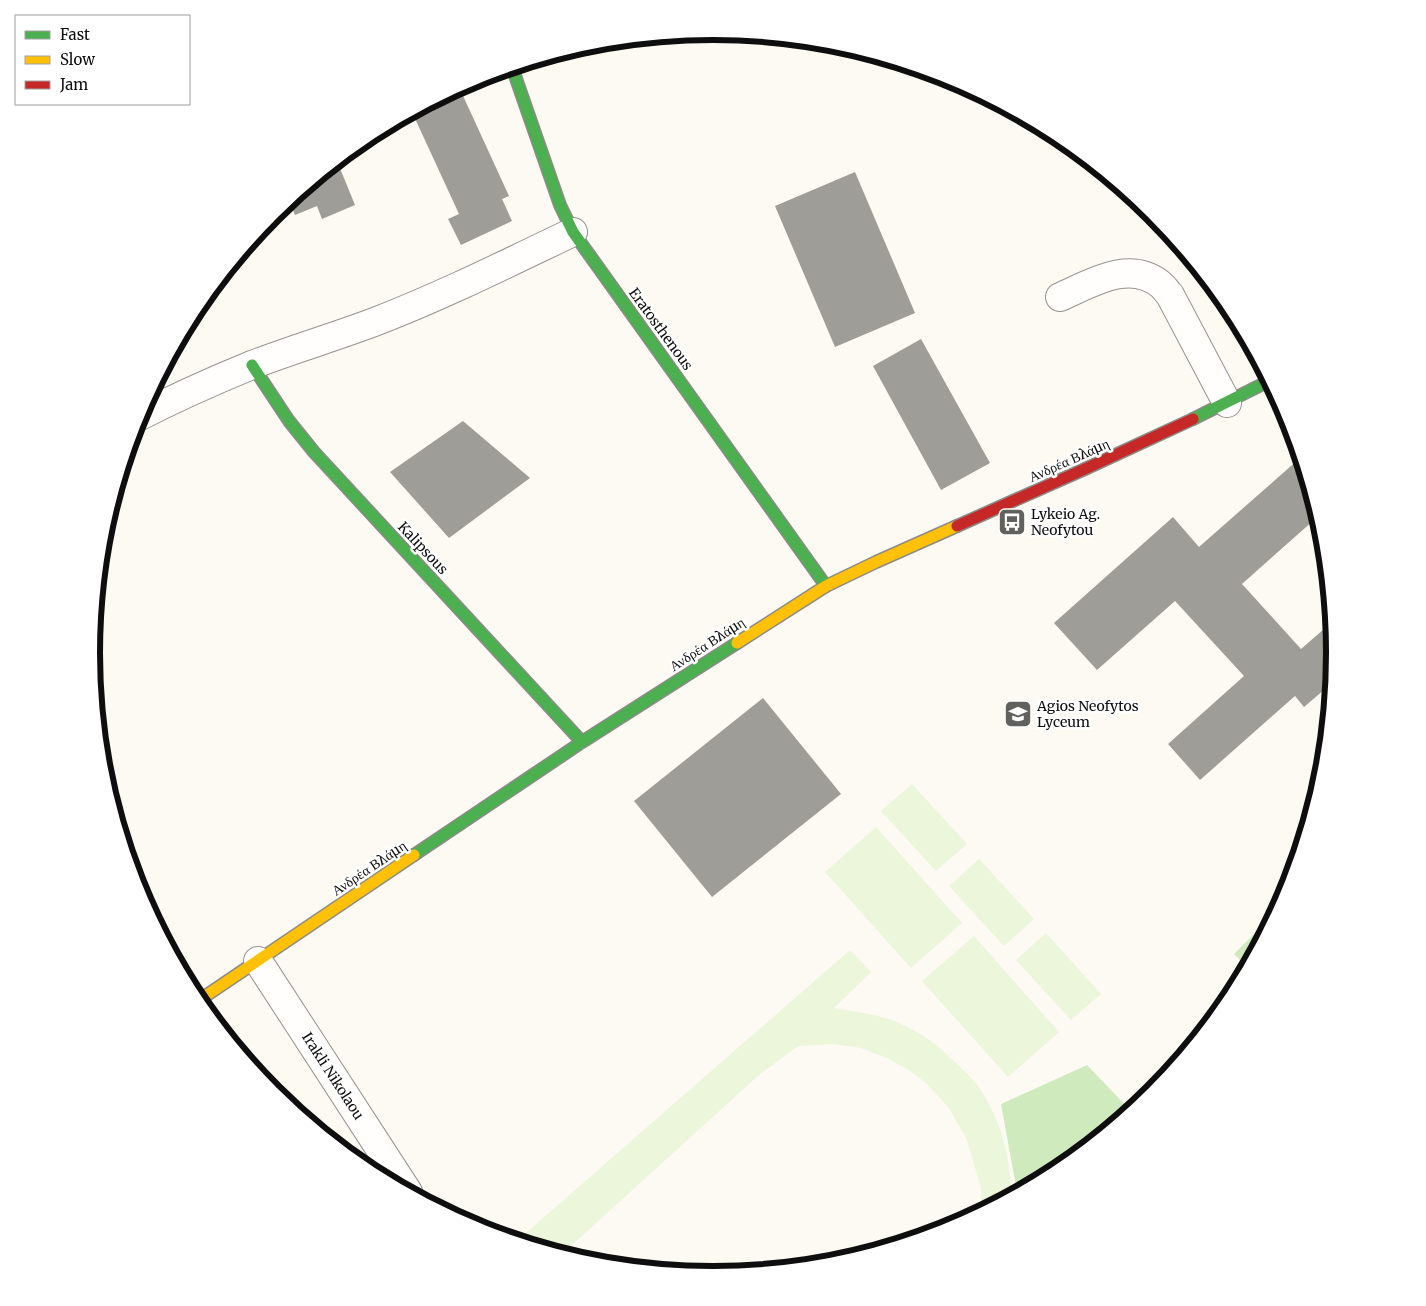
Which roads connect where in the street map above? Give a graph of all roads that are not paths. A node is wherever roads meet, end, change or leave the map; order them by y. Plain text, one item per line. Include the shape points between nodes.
1 (514, 74) edge
2 (573, 232) junction
3 (1060, 297) dead end
4 (252, 365) junction
5 (1264, 384) edge
6 (1227, 403) junction
7 (150, 411) edge
8 (826, 586) junction
9 (582, 742) junction
10 (258, 961) junction
11 (205, 996) edge
12 (393, 1176) edge

1 - 2 street, Eratosthenous via 560,205
2 - 4 street via 418,304
2 - 8 street, Eratosthenous
3 - 6 street via 1108,276 1127,273 1144,276 1160,284 1170,296
4 - 7 street
4 - 9 street, Kalipsous via 314,452
5 - 6 street, Ανδρέα Βλάμη
6 - 8 street, Ανδρέα Βλάμη
8 - 9 street, Ανδρέα Βλάμη
9 - 10 street, Ανδρέα Βλάμη
10 - 11 street, Ανδρέα Βλάμη
10 - 12 street, Irakli Nikolaou

